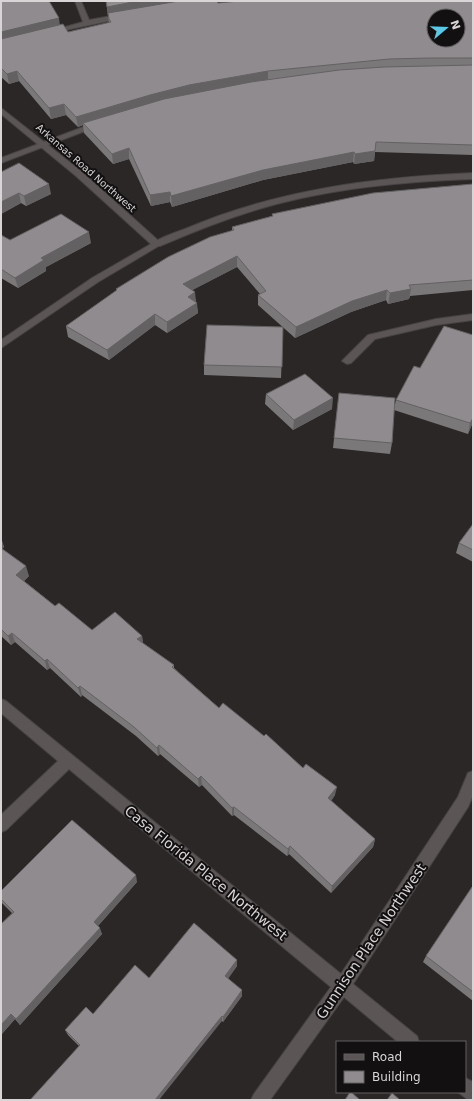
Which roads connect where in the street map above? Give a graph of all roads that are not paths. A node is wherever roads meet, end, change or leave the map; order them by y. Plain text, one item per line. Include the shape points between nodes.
1 (78, 1) edge
2 (132, 15) edge
3 (87, 23) junction
4 (44, 34) edge
5 (1, 110) edge
6 (107, 122) edge
7 (42, 144) junction
8 (1, 161) edge
9 (473, 176) edge
10 (157, 244) junction
11 (473, 317) edge
12 (1, 345) edge
13 (347, 361) dead end
14 (1, 705) edge
15 (69, 760) junction
16 (473, 778) edge
17 (1, 825) edge
18 (342, 986) junction
19 (410, 1041) edge
20 (260, 1100) edge

1 - 3 street
2 - 3 street
3 - 4 street
5 - 7 street, Arkansas Road Northwest
6 - 7 street
7 - 8 street
7 - 10 street, Arkansas Road Northwest
9 - 10 street via 375,182 310,193 202,225
10 - 12 street via 95,280
11 - 13 street via 436,322 372,337
14 - 15 street, Casa Florida Place Northwest
15 - 17 street
15 - 18 street, Casa Florida Place Northwest
16 - 18 street, Gunnison Place Northwest via 463,802
18 - 19 street, Casa Florida Place Northwest
18 - 20 street, Gunnison Place Northwest

